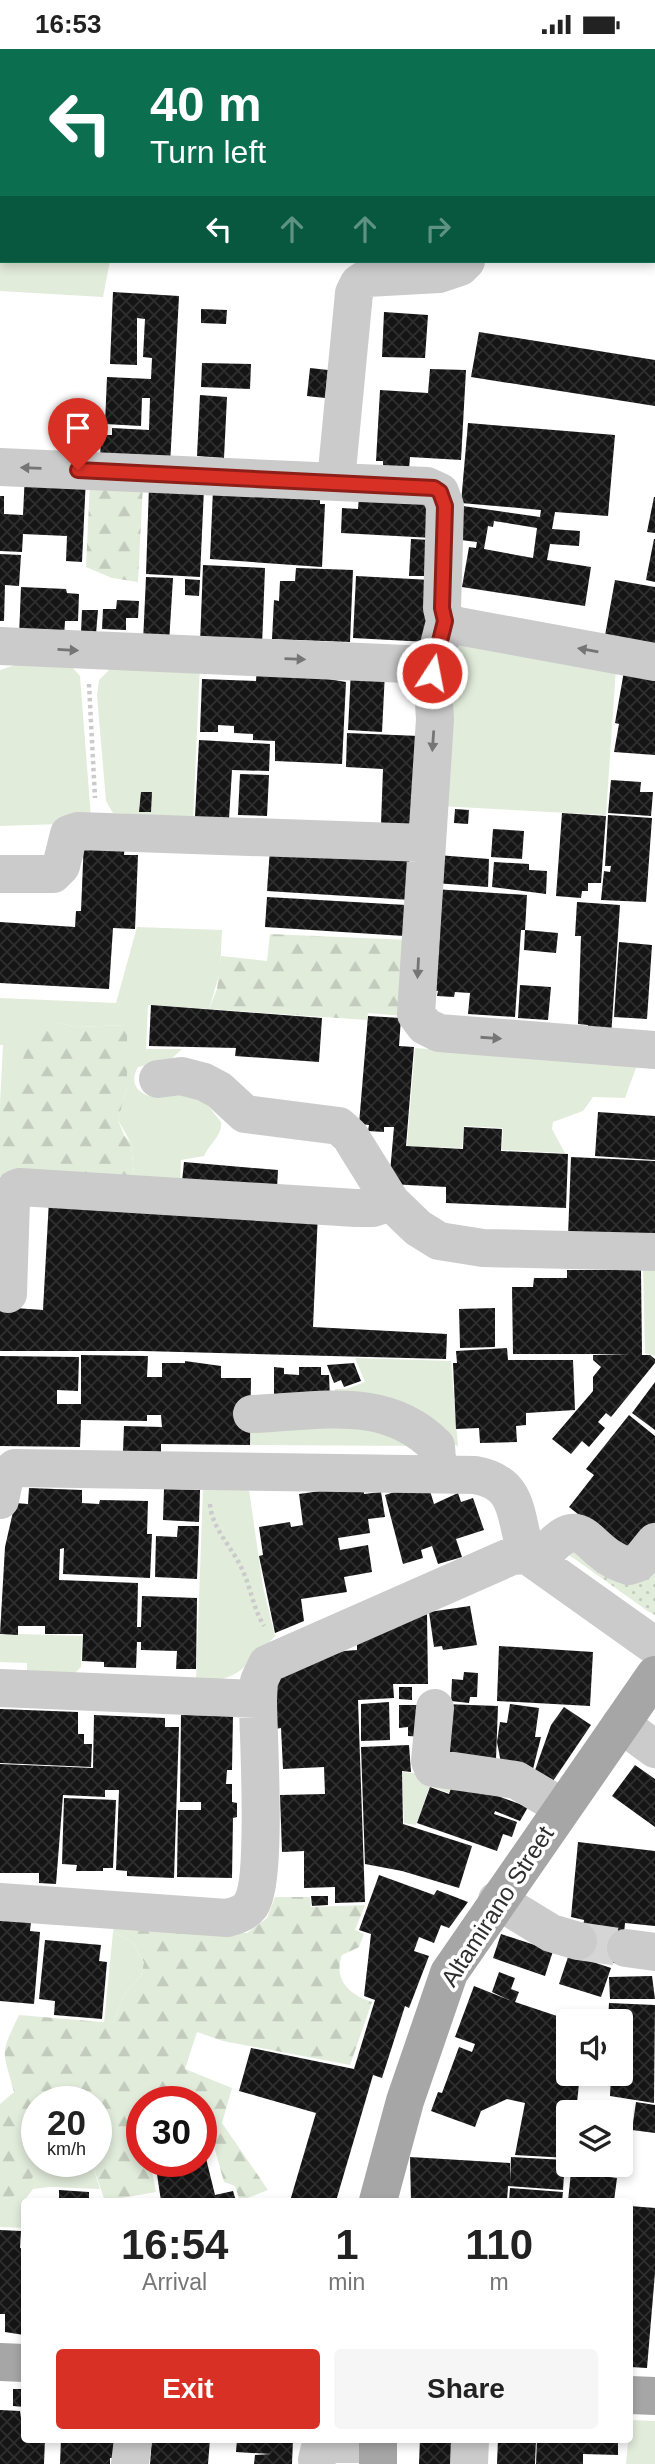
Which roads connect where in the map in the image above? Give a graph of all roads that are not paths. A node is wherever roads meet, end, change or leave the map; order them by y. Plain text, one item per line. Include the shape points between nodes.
1 (463, 263) edge
2 (0, 467) edge
3 (336, 481) junction
4 (445, 621) junction
5 (0, 646) edge
6 (655, 662) edge
7 (432, 673) junction
8 (426, 843) junction
9 (0, 874) edge
10 (655, 1050) edge
11 (158, 1079) dead end
12 (391, 1202) junction
13 (655, 1252) edge
14 (8, 1294) dead end
15 (252, 1414) dead end
16 (438, 1474) junction
17 (0, 1500) edge
18 (655, 1542) edge
19 (533, 1559) junction
20 (655, 1646) edge
21 (655, 1675) edge
22 (0, 1688) edge
23 (258, 1699) junction
24 (435, 1708) dead end
25 (621, 1724) junction
26 (655, 1749) edge
27 (562, 1807) junction
28 (497, 1900) junction
29 (0, 1902) edge
30 (578, 1941) tunnel mouth
31 (379, 2198) edge
32 (0, 2362) edge
33 (21, 2363) edge
34 (633, 2395) edge
35 (655, 2396) edge
36 (133, 2443) edge
37 (470, 2443) edge
38 (378, 2449) edge
39 (317, 2460) dead end
40 (130, 2464) edge
41 (468, 2464) edge

1 - 3 street via 450,272 367,278 359,283 354,293
3 -> 2 street
3 - 4 street via 427,486 440,492 445,506
6 -> 4 street
4 - 7 street
5 -> 7 street via 405,664
7 -> 8 street via 436,702
8 - 9 street via 96,830 69,834 61,866 53,874
8 -> 10 street via 416,1009 425,1026 444,1034
11 - 12 street via 181,1076 204,1082 245,1114 339,1126
12 - 13 street via 418,1228 448,1243
12 - 14 street via 356,1207 20,1187 11,1200
15 - 16 street via 349,1408 382,1413 436,1446
16 - 17 street via 15,1468 5,1476
16 - 19 street via 484,1476 505,1487
18 - 19 street via 638,1563 629,1566 582,1536 569,1533
19 - 20 street
19 - 23 street via 512,1556 272,1661 264,1669
21 - 25 main road, Altamirano Street
22 - 23 street
23 - 29 street via 259,1877 250,1907 226,1918
24 - 27 street via 433,1768 516,1780
25 - 26 street
25 - 27 main road, Altamirano Street
27 - 28 main road, Altamirano Street
28 - 30 street via 551,1933
28 - 31 main road, Altamirano Street via 439,1996
32 - 33 main road
34 - 35 main road
36 - 40 street
37 - 41 street
38 - 39 street via 330,2444 322,2447

